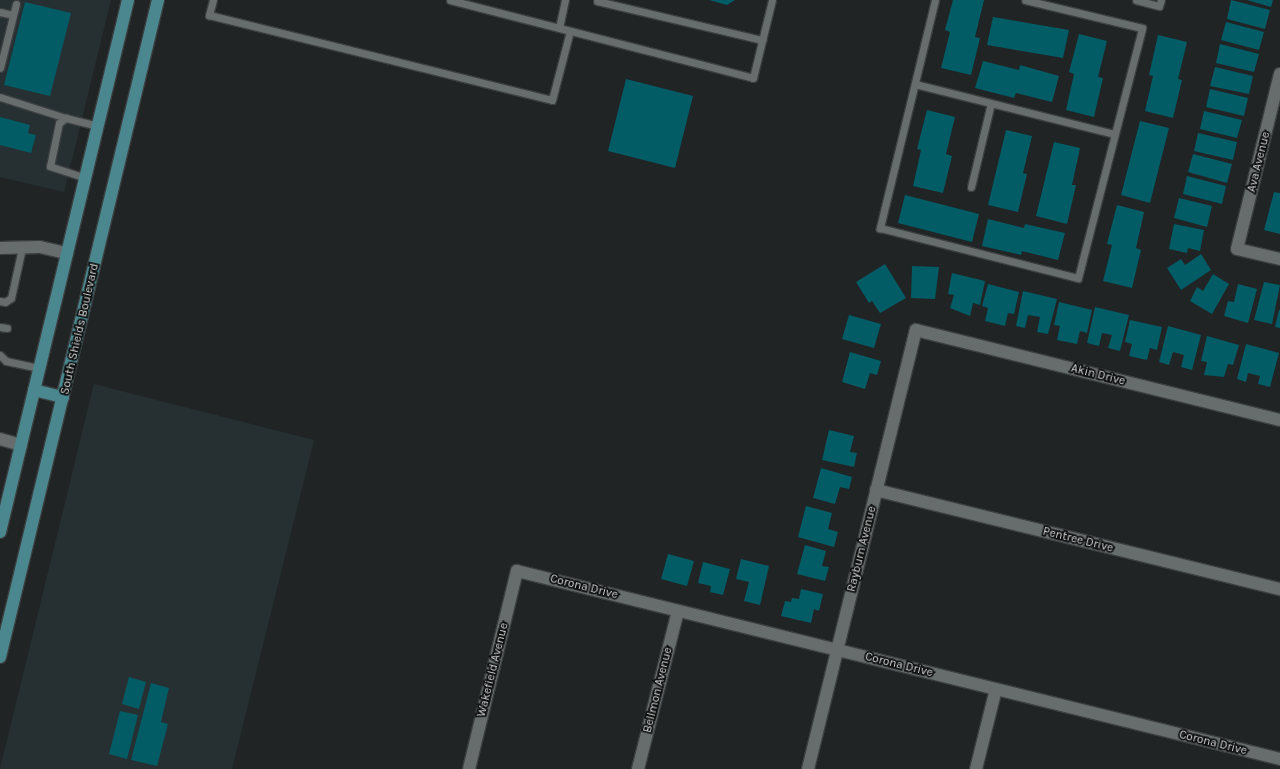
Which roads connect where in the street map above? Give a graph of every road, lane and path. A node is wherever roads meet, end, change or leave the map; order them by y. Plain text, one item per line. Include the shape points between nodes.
1 (128, 0) edge
2 (158, 0) edge
3 (213, 0) edge
4 (450, 0) edge
5 (565, 0) edge
6 (772, 0) edge
7 (935, 0) edge
8 (1025, 0) edge
9 (1136, 0) edge
10 (1161, 0) edge
11 (597, 1) edge
12 (16, 4) dead end
13 (0, 12) edge
14 (13, 15) junction
15 (559, 28) junction
16 (570, 31) junction
17 (762, 40) junction
18 (0, 68) edge
19 (1280, 74) edge
20 (915, 84) junction
21 (0, 97) edge
22 (991, 103) junction
23 (1276, 107) edge
24 (66, 118) junction
25 (98, 126) junction
26 (1114, 134) junction
27 (86, 178) junction
28 (971, 187) dead end
29 (0, 248) edge
30 (22, 248) junction
31 (67, 253) junction
32 (1280, 260) edge
33 (0, 301) edge
34 (916, 330) joint
35 (0, 355) edge
36 (40, 368) junction
37 (34, 390) junction
38 (63, 397) junction
39 (1280, 420) edge
40 (0, 439) edge
41 (21, 445) junction
42 (876, 490) junction
43 (0, 532) edge
44 (517, 571) joint
45 (1280, 590) edge
46 (678, 610) junction
47 (837, 650) junction
48 (0, 657) edge
49 (996, 689) junction
50 (1280, 760) edge
51 (468, 769) edge
52 (638, 769) edge
53 (808, 769) edge
54 (976, 769) edge

1 - 25 main road
2 - 38 main road, South Shields Boulevard
3 - 16 lane via 210,15 552,100
4 - 15 lane
5 - 15 lane
6 - 17 lane
7 - 20 lane
8 - 26 lane via 1142,28
9 - 10 lane via 1159,6
11 - 17 lane
12 - 14 lane
13 - 14 lane
14 - 18 lane
15 - 16 lane
16 - 17 lane via 753,78
19 - 23 street, Ava Avenue
20 - 22 lane
20 - 26 lane via 880,228 1062,274 1078,278
21 - 24 lane
22 - 26 lane
22 - 28 lane
23 - 32 street, Ava Avenue via 1237,249
24 - 25 lane
24 - 27 lane via 59,123 50,166
25 - 27 main road
27 - 31 main road
29 - 30 street
30 - 31 street via 40,247
30 - 33 lane via 11,298 5,302
31 - 36 main road
34 - 39 street, Akin Drive
34 - 42 street, Rayburn Avenue
35 - 36 lane via 6,361
36 - 37 main road
37 - 38 main road
37 - 41 main road
38 - 48 main road, South Shields Boulevard
40 - 41 street
41 - 43 main road
42 - 45 street, Pentree Drive
42 - 47 street, Rayburn Avenue
44 - 46 street, Corona Drive
44 - 51 street, Wakefield Avenue
46 - 47 street, Corona Drive
46 - 52 street, Bellmon Avenue
47 - 49 street, Corona Drive
47 - 53 street, Rayburn Avenue
49 - 50 street, Corona Drive
49 - 54 street

